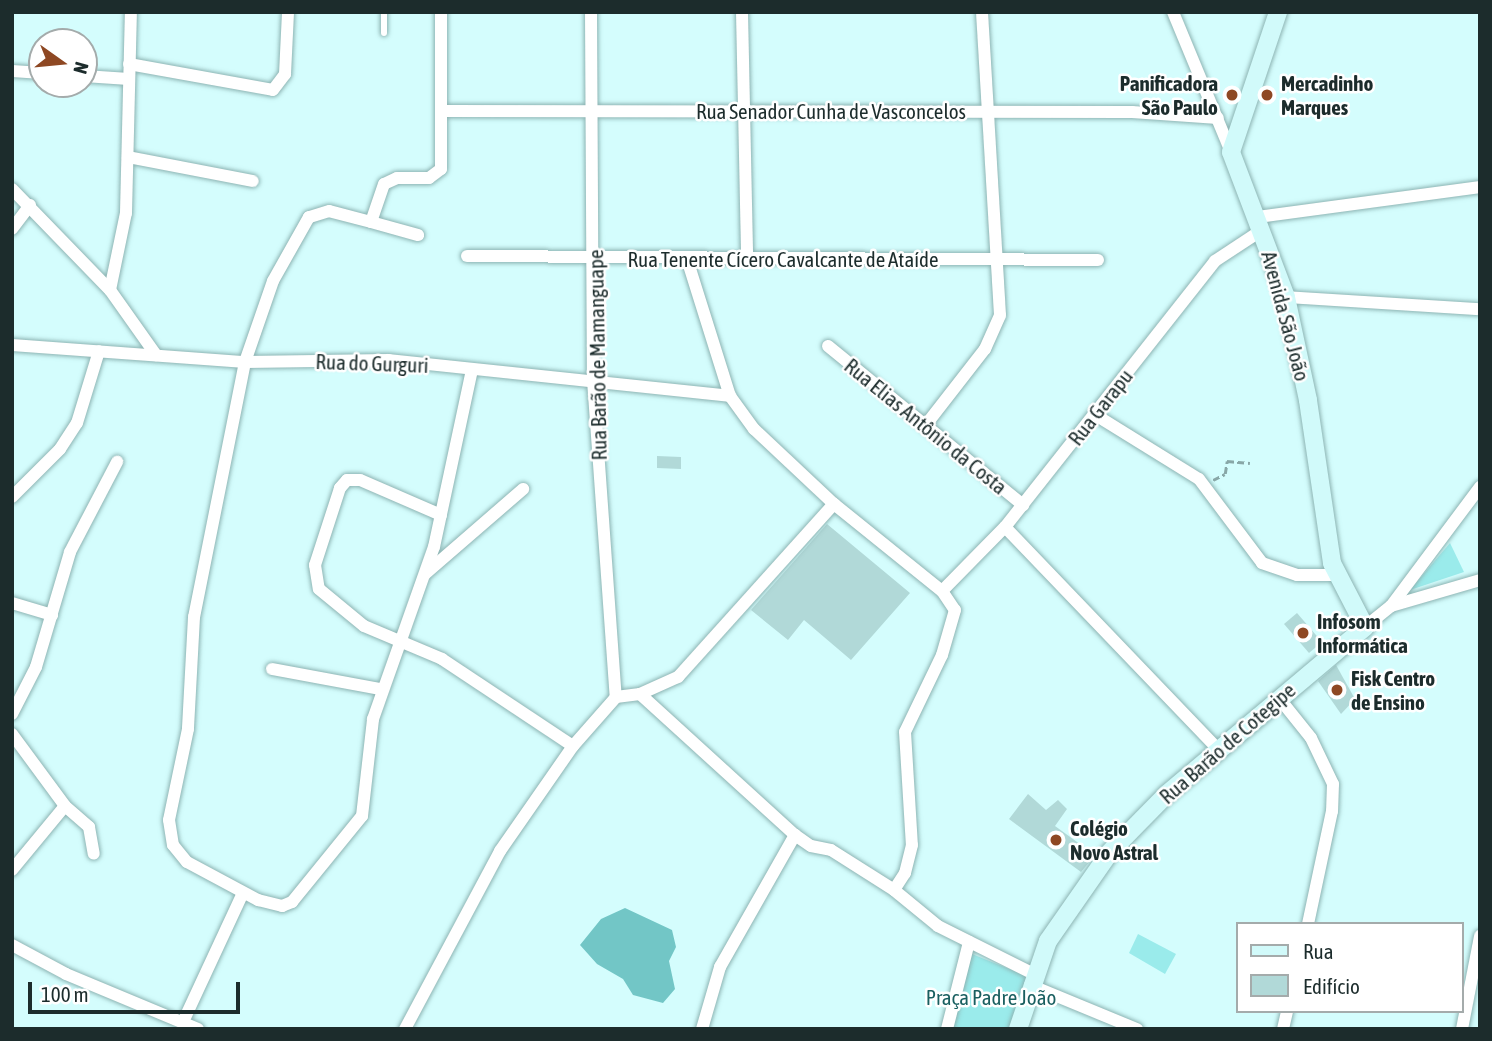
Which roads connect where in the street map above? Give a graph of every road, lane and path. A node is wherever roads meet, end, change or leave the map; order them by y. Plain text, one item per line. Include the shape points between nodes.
1 (131, 12) edge
2 (288, 12) edge
3 (384, 12) edge
4 (440, 12) edge
5 (590, 12) edge
6 (742, 12) edge
7 (982, 12) edge
8 (1173, 12) edge
9 (1278, 12) edge
10 (384, 33) dead end
11 (129, 64) junction
12 (98, 77) edge
13 (129, 79) junction
14 (744, 110) junction
15 (444, 111) junction
16 (594, 112) junction
17 (990, 112) junction
18 (1218, 118) junction
19 (1231, 152) junction
20 (128, 158) junction
21 (253, 181) dead end
22 (1480, 187) edge
23 (12, 190) edge
24 (30, 205) junction
25 (371, 222) junction
26 (1260, 224) junction
27 (12, 229) edge
28 (418, 235) dead end
29 (467, 256) dead end
30 (747, 258) junction
31 (596, 259) junction
32 (687, 259) junction
33 (1098, 260) dead end
34 (999, 261) junction
35 (110, 290) junction
36 (1286, 297) junction
37 (1478, 309) edge
38 (12, 345) edge
39 (828, 346) dead end
40 (99, 351) junction
41 (156, 355) junction
42 (245, 362) junction
43 (472, 370) junction
44 (593, 380) junction
45 (730, 396) junction
46 (1094, 414) junction
47 (925, 426) junction
48 (117, 462) dead end
49 (1250, 463) dead end
50 (1203, 484) junction
51 (1480, 488) edge
52 (523, 489) dead end
53 (12, 497) edge
54 (834, 503) junction
55 (1023, 505) junction
56 (441, 515) junction
57 (1005, 527) junction
58 (425, 574) junction
59 (1337, 575) junction
60 (1480, 580) edge
61 (942, 591) junction
62 (12, 603) edge
63 (1391, 606) junction
64 (52, 615) junction
65 (1365, 627) junction
66 (399, 641) junction
67 (272, 668) dead end
68 (380, 689) junction
69 (640, 694) junction
70 (616, 697) junction
71 (1279, 698) junction
72 (12, 714) edge
73 (12, 734) edge
74 (573, 746) junction
75 (1218, 749) junction
76 (65, 806) junction
77 (795, 835) junction
78 (94, 853) dead end
79 (12, 870) edge
80 (894, 890) junction
81 (243, 893) junction
82 (1308, 922) edge
83 (1480, 936) edge
84 (969, 942) junction
85 (12, 945) edge
86 (1032, 979) junction
87 (1476, 982) edge
88 (183, 1022) junction
89 (198, 1029) edge
90 (405, 1029) edge
91 (702, 1029) edge
92 (947, 1029) edge
93 (1018, 1029) edge
94 (1137, 1029) edge
95 (1462, 1029) edge

1 - 11 street
2 - 11 street via 285,75 273,90
3 - 10 lane
4 - 15 street
5 - 16 street, Rua Barão de Mamanguape
6 - 14 street
7 - 17 street
8 - 18 street, Avenida São João
9 - 19 main road
11 - 13 street
12 - 13 street
13 - 20 street
14 - 16 street, Rua Senador Cunha de Vasconcelos
14 - 17 street, Rua Senador Cunha de Vasconcelos
14 - 30 street
15 - 16 street, Rua Senador Cunha de Vasconcelos
15 - 25 street via 441,169 429,178 397,178 384,184
16 - 31 street, Rua Barão de Mamanguape
17 - 18 street, Rua Senador Cunha de Vasconcelos
17 - 34 street
18 - 19 street, Avenida São João
19 - 26 main road, Avenida São João
20 - 21 street
20 - 35 street via 123,236
22 - 26 street
23 - 24 street
24 - 27 street
24 - 35 street
25 - 28 street
25 - 42 street via 329,211 309,217 273,281
26 - 36 main road, Avenida São João
26 - 46 street, Rua Garapu via 1214,261
29 - 31 street, Rua Tenente Cícero Cavalcante de Ataíde
30 - 32 street, Rua Tenente Cícero Cavalcante de Ataíde
30 - 34 street, Rua Tenente Cícero Cavalcante de Ataíde
31 - 32 street, Rua Tenente Cícero Cavalcante de Ataíde
31 - 44 street, Rua Barão de Mamanguape
32 - 45 street
33 - 34 street, Rua Tenente Cícero Cavalcante de Ataíde
34 - 47 street via 1002,295 995,332
35 - 41 street
36 - 37 street
36 - 59 main road, Avenida São João
38 - 40 street, Rua do Gurguri
39 - 47 street, Rua Elias Antônio da Costa
40 - 41 street, Rua do Gurguri
40 - 53 street via 77,423 60,449
41 - 42 street, Rua do Gurguri
42 - 43 street, Rua do Gurguri via 389,360
42 - 81 street via 194,617 188,729 169,820 178,854
43 - 44 street, Rua do Gurguri
43 - 56 street
44 - 45 street, Rua do Gurguri
44 - 70 street, Rua Barão de Mamanguape
45 - 54 street via 774,451
46 - 50 street via 1168,456
46 - 55 street, Rua Garapu
47 - 55 street, Rua Elias Antônio da Costa
48 - 64 street via 74,543
49 - 50 path via 1227,461 1224,474
50 - 59 street via 1262,563 1290,574
51 - 63 street, Rua Barão de Cotegipe
52 - 58 street
54 - 61 street
54 - 69 street via 688,667 668,685
55 - 57 street, Rua Garapu
56 - 58 street
56 - 66 street via 360,480 347,480 340,488 315,565 315,582 351,618
57 - 61 street, Rua Garapu
57 - 75 street
58 - 66 street
59 - 65 main road, Avenida São João
60 - 63 street
61 - 80 street via 953,604 955,618 905,732 912,845 905,873
62 - 64 street
63 - 65 street, Rua Barão de Cotegipe
64 - 72 street via 36,667
65 - 71 main road, Rua Barão de Cotegipe
66 - 68 street
66 - 74 street via 442,659
67 - 68 street
68 - 81 street via 369,739 362,816 347,841 287,905 274,906
69 - 70 street
69 - 77 street
70 - 74 street
71 - 75 main road, Rua Barão de Cotegipe
71 - 82 street via 1319,751 1334,793
73 - 76 street
74 - 90 street via 500,851
75 - 86 main road, Rua Barão de Cotegipe via 1110,852 1048,942
76 - 78 street via 89,827
76 - 79 street
77 - 80 street via 811,846 831,850
77 - 91 street via 720,967
80 - 84 street via 938,926
81 - 88 street
83 - 87 street
84 - 86 street
84 - 92 street
85 - 88 street via 66,974
86 - 93 main road, Rua Barão de Cotegipe
86 - 94 street
87 - 95 street
88 - 89 street

